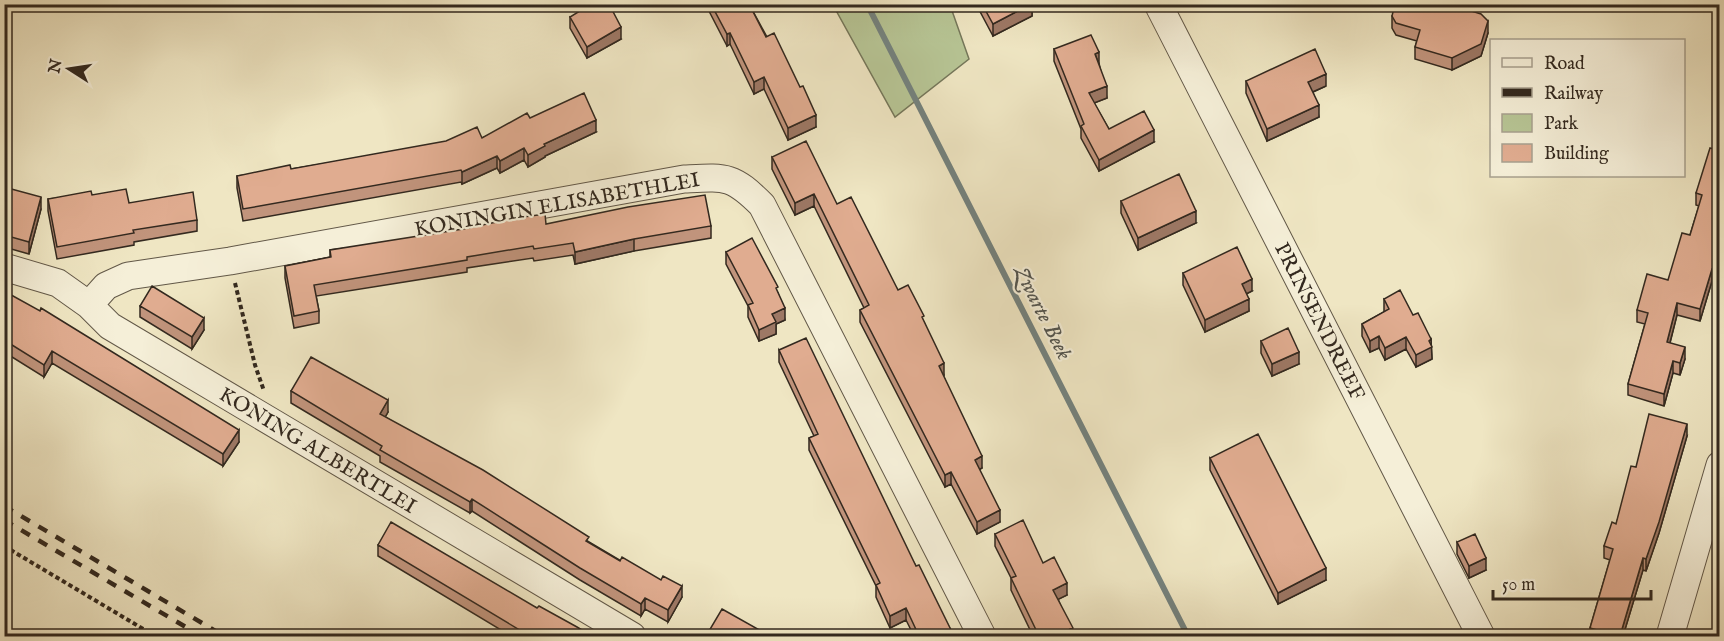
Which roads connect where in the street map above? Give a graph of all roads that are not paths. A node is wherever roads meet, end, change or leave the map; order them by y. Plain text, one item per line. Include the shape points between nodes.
1 (1158, 4) edge
2 (4, 267) edge
3 (89, 306) junction
4 (1719, 465) edge
5 (632, 636) edge
6 (982, 636) edge
7 (1481, 636) edge
8 (1670, 636) edge

1 - 7 street, PRINSENDREEF
2 - 3 street, KONING ALBERTLEI via 58,284
3 - 5 street, KONING ALBERTLEI via 110,326
3 - 6 street, KONINGIN ELISABETHLEI via 106,286 128,276 684,179 721,178 742,186 762,205
4 - 8 street

